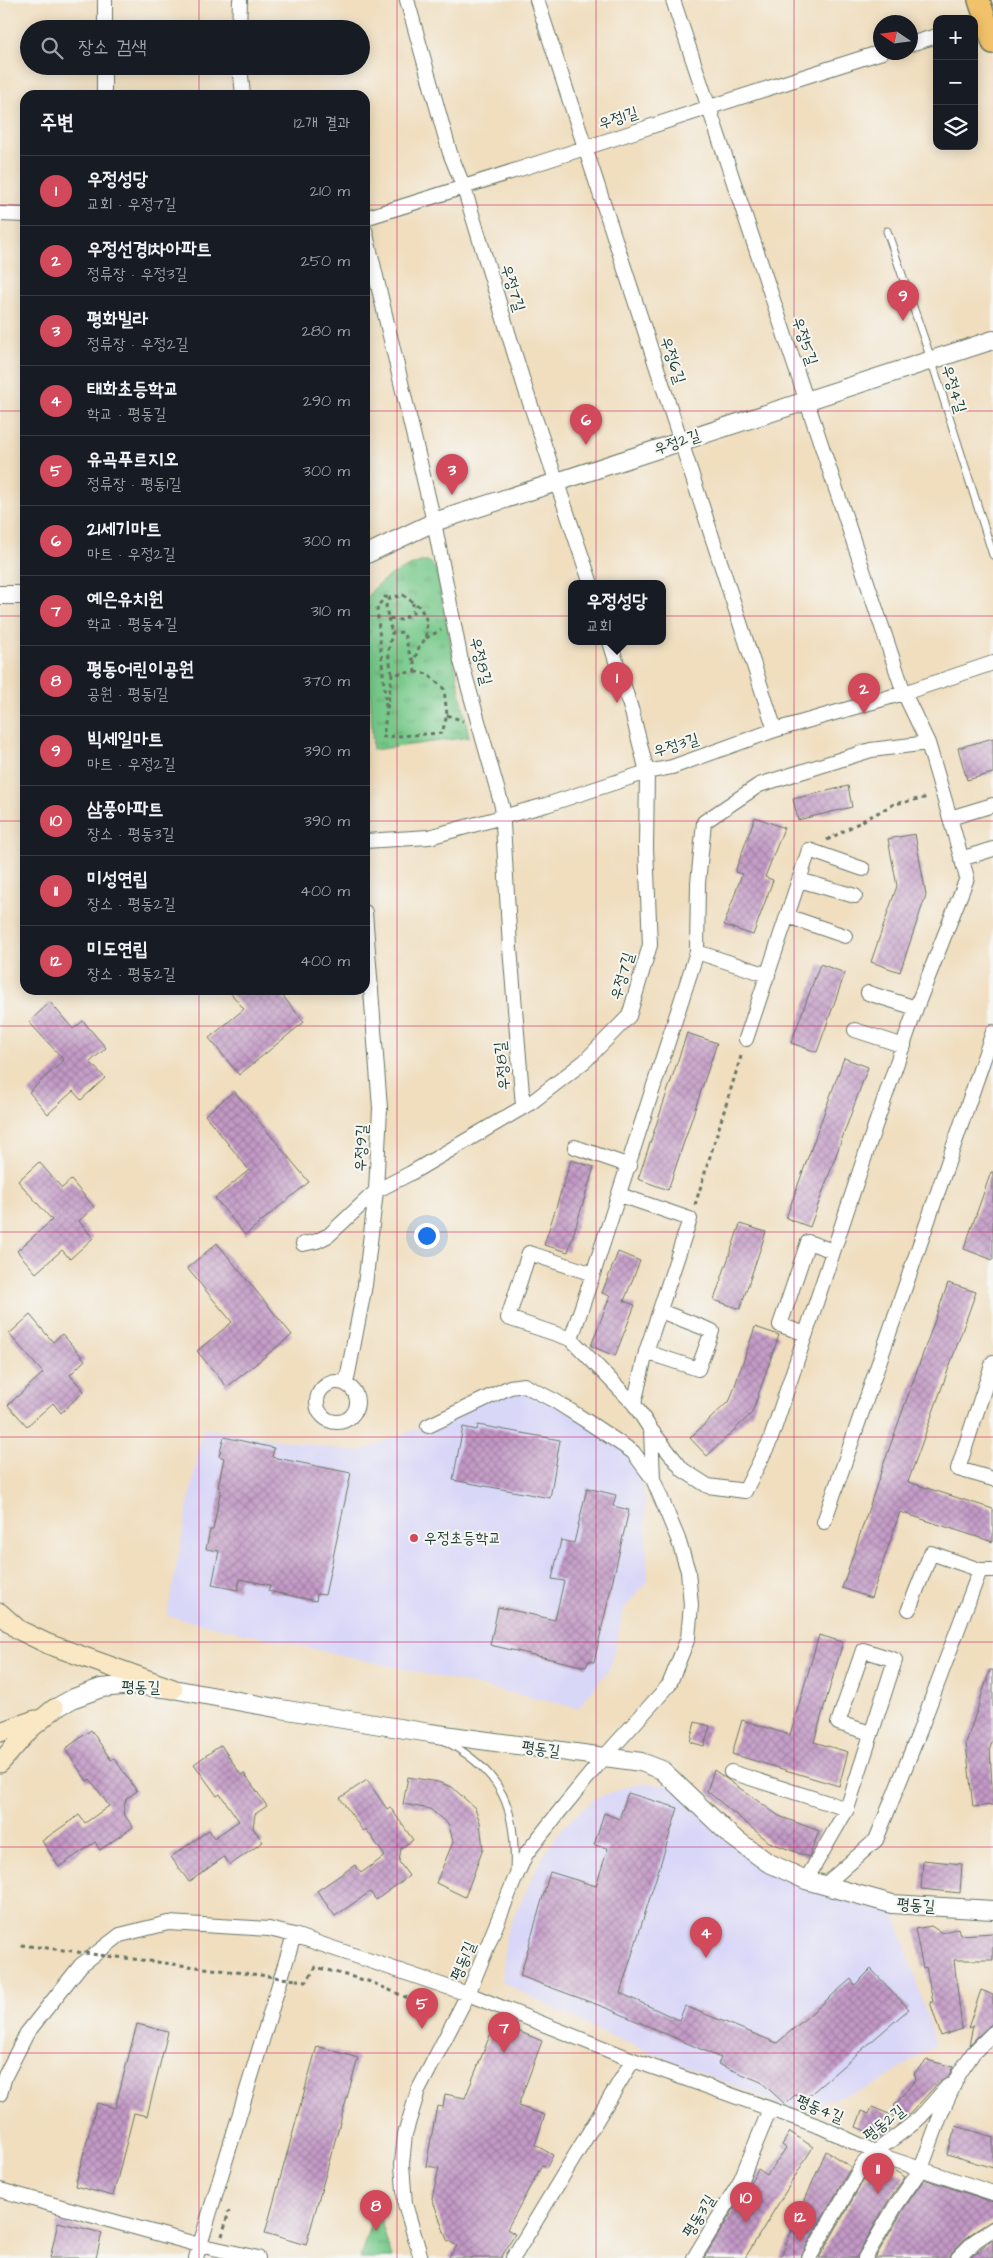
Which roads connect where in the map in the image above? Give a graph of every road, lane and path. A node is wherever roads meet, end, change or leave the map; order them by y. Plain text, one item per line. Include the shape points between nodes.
1 (105, 0) edge
2 (240, 0) edge
3 (407, 0) edge
4 (538, 0) edge
5 (673, 0) edge
6 (979, 0) edge
7 (105, 20) edge
8 (239, 20) edge
9 (980, 22) edge
10 (933, 37) edge
11 (918, 42) edge
12 (993, 43) edge
13 (873, 55) edge
14 (104, 75) edge
15 (241, 75) edge
16 (104, 90) edge
17 (242, 90) edge
18 (708, 106) junction
19 (585, 147) junction
20 (464, 188) junction
21 (0, 214) edge
22 (20, 215) edge
23 (370, 216) edge
24 (888, 231) dead end
25 (370, 251) edge
26 (993, 340) edge
27 (931, 359) junction
28 (806, 400) junction
29 (681, 440) junction
30 (556, 483) junction
31 (434, 522) junction
32 (370, 553) edge
33 (993, 555) edge
34 (590, 580) edge
35 (0, 595) edge
36 (20, 595) edge
37 (390, 598) junction
38 (413, 603) junction
39 (388, 618) junction
40 (392, 633) junction
41 (611, 645) edge
42 (414, 661) junction
43 (993, 663) edge
44 (415, 672) junction
45 (392, 674) junction
46 (904, 693) junction
47 (386, 713) junction
48 (775, 730) junction
49 (928, 744) junction
50 (647, 772) junction
51 (942, 794) junction
52 (993, 805) edge
53 (503, 816) junction
54 (950, 818) junction
55 (370, 840) edge
56 (993, 849) edge
57 (809, 850) junction
58 (961, 858) junction
59 (863, 868) dead end
60 (799, 880) junction
61 (855, 896) dead end
62 (787, 916) junction
63 (845, 936) dead end
64 (697, 952) junction
65 (768, 975) junction
66 (370, 977) edge
67 (868, 992) dead end
68 (916, 1008) junction
69 (855, 1030) dead end
70 (993, 1032) edge
71 (746, 1039) joint
72 (904, 1046) junction
73 (523, 1106) junction
74 (575, 1146) dead end
75 (630, 1166) junction
76 (376, 1191) junction
77 (620, 1195) junction
78 (690, 1219) junction
79 (304, 1244) dead end
80 (833, 1251) junction
81 (593, 1274) junction
82 (660, 1311) junction
83 (806, 1334) junction
84 (572, 1340) junction
85 (646, 1352) junction
86 (993, 1362) edge
87 (346, 1384) dead end
88 (634, 1404) junction
89 (428, 1426) dead end
90 (651, 1430) junction
91 (653, 1478) junction
92 (993, 1479) edge
93 (824, 1522) dead end
94 (986, 1570) edge
95 (909, 1609) dead end
96 (0, 1613) edge
97 (173, 1689) junction
98 (54, 1709) junction
99 (0, 1732) edge
100 (430, 1733) junction
101 (871, 1733) junction
102 (605, 1756) junction
103 (0, 1763) edge
104 (731, 1772) dead end
105 (847, 1809) junction
106 (806, 1880) junction
107 (514, 1881) junction
108 (826, 1884) junction
109 (993, 1910) edge
110 (294, 1935) junction
111 (21, 1945) dead end
112 (468, 1994) junction
113 (426, 2006) dead end
114 (993, 2033) edge
115 (633, 2060) junction
116 (958, 2074) junction
117 (0, 2094) edge
118 (770, 2109) junction
119 (874, 2152) junction
120 (921, 2169) junction
121 (0, 2190) edge
122 (993, 2193) edge
123 (993, 2229) edge
124 (198, 2252) edge
125 (258, 2258) edge
126 (421, 2258) edge
127 (513, 2258) edge
128 (694, 2258) edge
129 (809, 2258) edge
130 (865, 2258) edge
131 (958, 2258) edge

1 - 7 street
2 - 8 street
3 - 20 street, 우정7길 via 450,153
4 - 19 street, 우정6길
5 - 18 street, 우정5길
6 - 9 main road
9 - 12 main road
10 - 11 street
13 - 18 street, 우정1길
14 - 16 street
15 - 17 street
18 - 19 street, 우정1길
18 - 28 street, 우정5길
19 - 20 street, 우정1길
19 - 29 street, 우정6길
20 - 23 street, 우정1길
20 - 30 street, 우정7길
21 - 22 street
24 - 27 lane, 우정4길
25 - 31 street, 우정8길
26 - 27 street, 우정2길
27 - 28 street, 우정2길
27 - 33 lane, 우정4길
28 - 29 street, 우정2길
28 - 46 street, 우정5길
29 - 30 street, 우정2길
29 - 48 street, 우정6길
30 - 31 street, 우정2길
30 - 34 street, 우정7길
31 - 32 street, 우정2길
31 - 53 street, 우정8길 via 461,661
35 - 36 street
37 - 38 path via 403,596
37 - 39 path via 386,606
37 - 47 path via 384,597 377,607
38 - 39 path via 413,613 400,620
38 - 42 path via 420,607 427,621 426,638
39 - 40 path
40 - 42 path via 403,632 409,655
40 - 45 path via 388,652
41 - 50 street, 우정7길
42 - 44 path
43 - 46 street, 우정3길
44 - 45 path
44 - 47 path via 428,674 444,689 447,715 442,733 383,737
45 - 47 path
46 - 48 street, 우정3길
46 - 49 street, 우정5길
48 - 50 street, 우정3길 via 672,767
49 - 51 street, 우정5길
49 - 64 street via 871,750 759,785 704,822 698,883
50 - 53 street, 우정3길
50 - 73 street, 우정7길 via 650,945 628,1016 585,1061
51 - 54 street, 우정5길
51 - 57 path via 894,804
52 - 54 street
53 - 55 street, 우정3길 via 429,838
53 - 73 street, 우정8길
54 - 58 street, 우정5길
56 - 58 street
57 - 59 street
57 - 60 street
58 - 68 street, 우정5길 via 967,878
60 - 61 street
60 - 62 street
62 - 63 street
62 - 65 street
64 - 65 street
64 - 75 street
65 - 71 street
66 - 76 street, 우정9길 via 380,1108
67 - 68 street
68 - 72 street, 우정5길
69 - 72 street
70 - 93 street
71 - 78 path
72 - 80 street, 우정5길
73 - 76 street, 우정7길
74 - 75 street
75 - 77 street
76 - 79 street, 우정7길 via 329,1234
76 - 87 street, 우정9길 via 365,1285
77 - 78 street
77 - 81 street
78 - 82 street
80 - 83 street, 우정5길
80 - 83 street via 808,1242 780,1325
81 - 84 street
81 - 84 street via 529,1252 508,1318
82 - 85 street
82 - 85 street via 712,1330 698,1369
83 - 90 street, 우정5길 via 770,1441 745,1491 708,1486 683,1470
84 - 88 street
85 - 88 street
86 - 92 street via 958,1469
88 - 90 street
89 - 91 street via 510,1387 524,1386 555,1401 633,1452
90 - 91 street
91 - 102 street, 평동1길 via 688,1571 691,1605 688,1638 669,1685
94 - 95 street via 931,1553
94 - 108 street via 876,1840
96 - 97 main road via 19,1630 48,1644
97 - 98 street, 평동길 via 132,1685 101,1688
97 - 100 street, 평동길
98 - 99 main road via 31,1722
98 - 103 main road via 30,1729
100 - 102 street, 평동길
100 - 107 lane via 475,1760 501,1792 512,1816 516,1843
101 - 101 street via 895,1660 863,1650 838,1723
101 - 105 street
102 - 106 street, 평동길 via 641,1762 662,1770 730,1835 767,1862
102 - 107 street, 평동1길 via 526,1854
104 - 105 street
105 - 106 street
106 - 108 street, 평동길
107 - 112 street, 평동1길
108 - 109 street, 평동길 via 892,1904
110 - 112 street, 평동4길
110 - 117 street, 평동4길 via 269,1929 168,1923 120,1935 82,1965 27,2033 5,2076
110 - 124 street
111 - 113 path, bridge via 307,1981 316,1967 371,1982
112 - 115 street, 평동4길
112 - 126 street, 평동1길 via 418,2091 405,2134 402,2164 405,2204
114 - 116 street, 평동2길
115 - 118 street, 평동4길
115 - 127 street
116 - 119 street, 평동2길 via 918,2119
116 - 120 street, 평동2길 via 930,2139
118 - 119 street, 평동4길 via 821,2127
118 - 128 street, 평동3길 via 739,2184
119 - 120 street, 평동4길
119 - 129 street, 평동2길 via 863,2164
120 - 122 street, 평동4길
120 - 130 street, 평동2길
121 - 124 street
123 - 131 street
124 - 125 street

